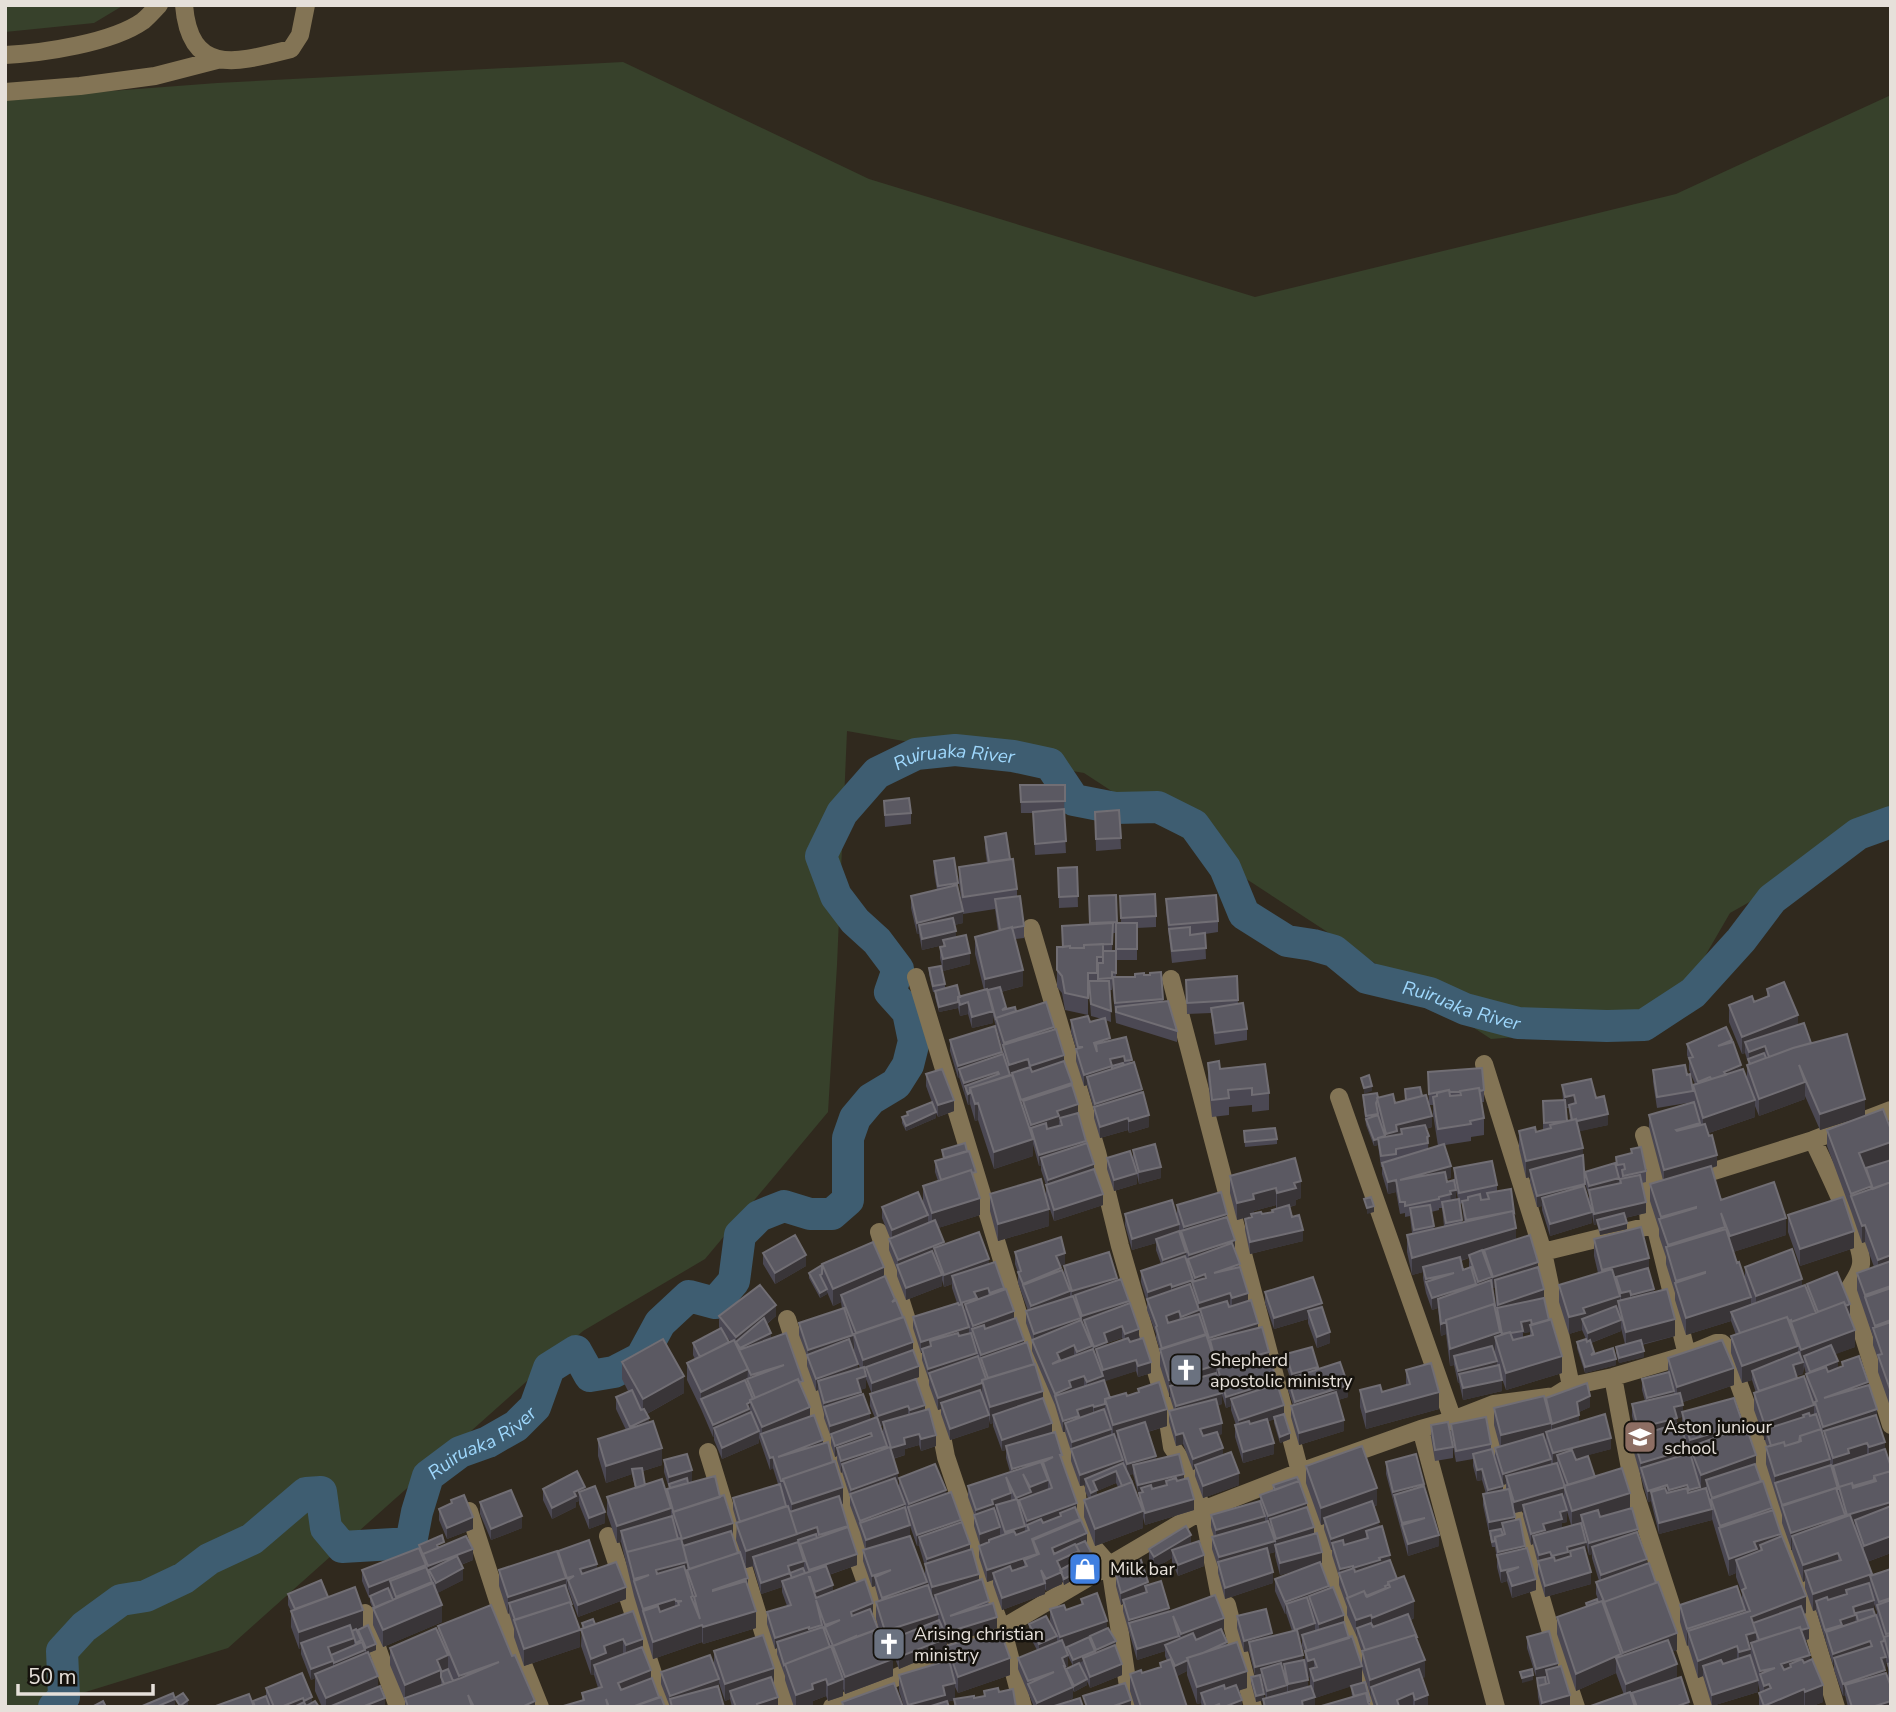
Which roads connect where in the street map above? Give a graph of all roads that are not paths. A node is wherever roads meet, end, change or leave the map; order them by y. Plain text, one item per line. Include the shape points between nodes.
1 (159, 5) edge
2 (184, 5) edge
3 (306, 5) edge
4 (5, 55) edge
5 (217, 60) junction
6 (5, 92) edge
7 (1031, 928) dead end
8 (916, 977) dead end
9 (1171, 979) dead end
10 (1484, 1064) dead end
11 (1339, 1097) dead end
12 (1891, 1110) edge
13 (1644, 1135) dead end
14 (1813, 1140) junction
15 (1647, 1192) junction
16 (879, 1232) dead end
17 (1543, 1252) junction
18 (787, 1319) dead end
19 (1688, 1355) junction
20 (1613, 1377) junction
21 (1571, 1386) junction
22 (1494, 1404) junction
23 (1453, 1420) junction
24 (1891, 1425) edge
25 (1421, 1429) junction
26 (708, 1452) dead end
27 (1300, 1472) junction
28 (1203, 1510) junction
29 (469, 1511) edge
30 (608, 1536) dead end
31 (1110, 1566) junction
32 (365, 1613) edge
33 (1001, 1628) junction
34 (893, 1673) junction
35 (398, 1707) edge
36 (540, 1707) edge
37 (664, 1707) edge
38 (786, 1707) edge
39 (832, 1707) edge
40 (1023, 1707) edge
41 (1132, 1707) edge
42 (1253, 1707) edge
43 (1373, 1707) edge
44 (1496, 1707) edge
45 (1576, 1707) edge
46 (1704, 1707) edge
47 (1836, 1707) edge

1 - 4 street via 122,33
2 - 5 street via 199,51
3 - 5 street via 300,35 291,49 241,60
5 - 6 street via 155,76
7 - 28 street via 1165,1402 1172,1447 1186,1466
8 - 31 street via 1077,1492 1079,1526
9 - 27 street
10 - 17 street
11 - 23 street
12 - 14 street
13 - 15 street via 1656,1170
14 - 15 street
14 - 24 street via 1859,1251 1860,1270 1849,1289
15 - 17 street via 1650,1226
15 - 19 street
16 - 33 street via 974,1539 977,1563
17 - 21 street
18 - 34 street via 858,1539 856,1555
19 - 20 street
19 - 47 street via 1716,1343 1725,1346 1756,1431
20 - 21 street
20 - 46 street via 1634,1490
21 - 22 street via 1555,1396
22 - 23 street
22 - 45 street via 1493,1455 1503,1492 1520,1526
23 - 25 street
25 - 27 street
25 - 44 street
26 - 38 street
27 - 28 street
27 - 43 street
28 - 31 street
28 - 42 street via 1221,1603 1227,1605
29 - 36 street
30 - 37 street
31 - 33 street
31 - 41 street
32 - 35 street
33 - 34 street
33 - 40 street
34 - 39 street

